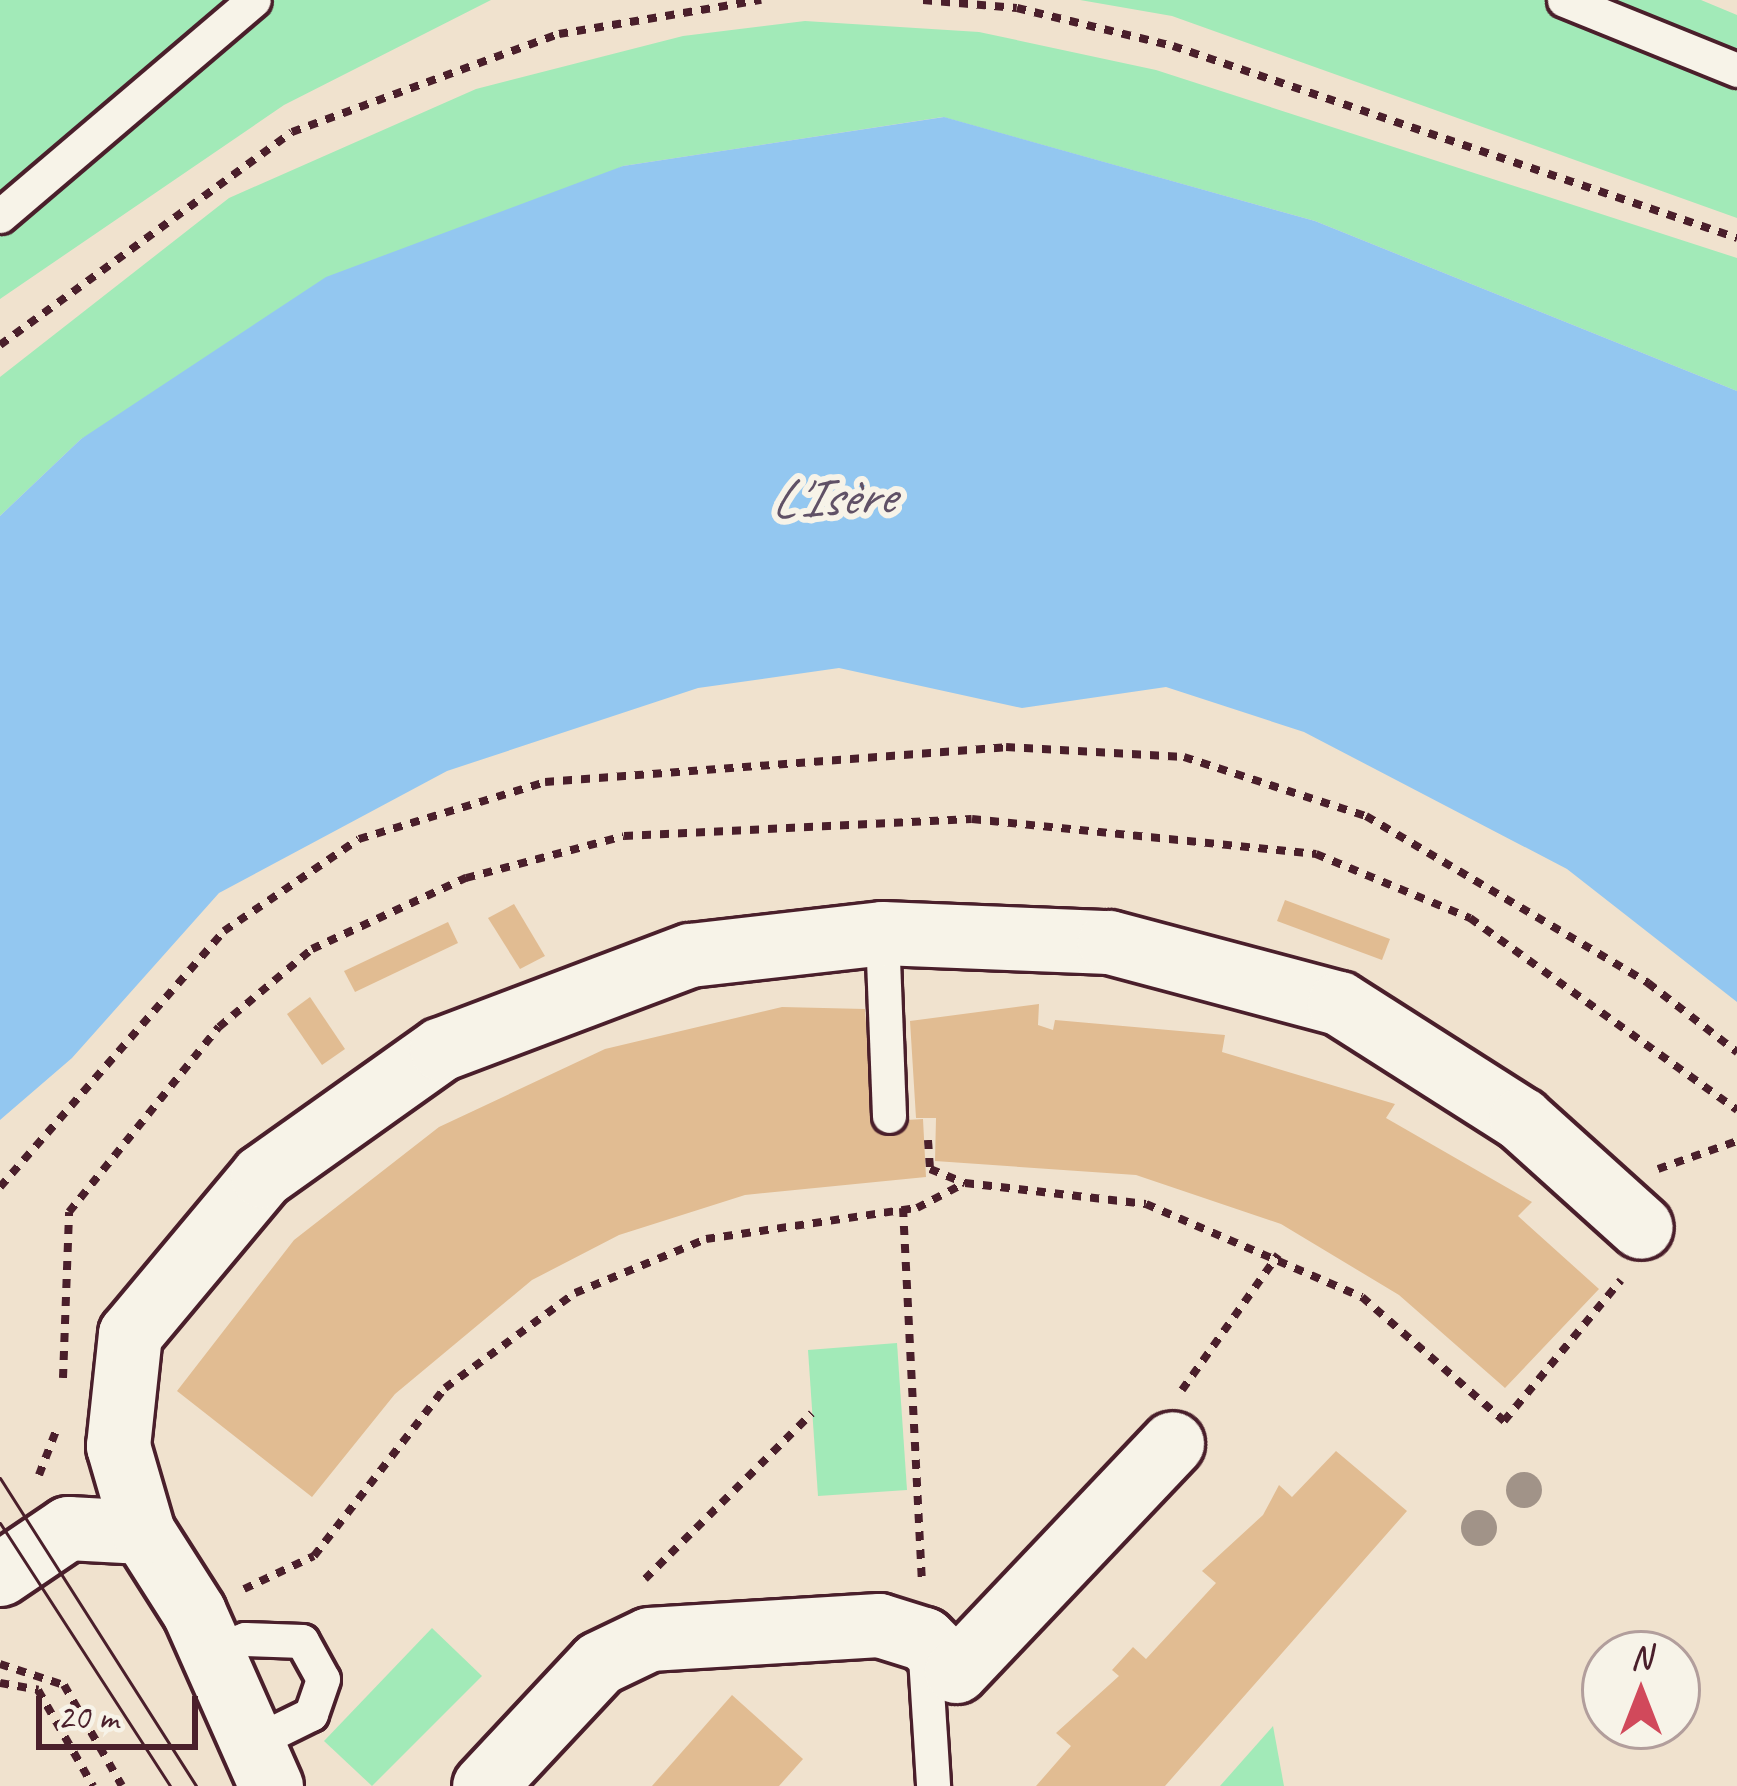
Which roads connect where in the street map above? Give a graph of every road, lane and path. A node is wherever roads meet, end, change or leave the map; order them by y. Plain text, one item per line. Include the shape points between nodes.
1 (254, 0) edge
2 (761, 0) edge
3 (923, 0) edge
4 (1564, 0) edge
5 (1737, 70) edge
6 (0, 216) edge
7 (1737, 238) edge
8 (0, 345) edge
9 (882, 933) junction
10 (1737, 1052) edge
11 (889, 1116) dead end
12 (926, 1119) dead end
13 (1737, 1141) edge
14 (965, 1183) junction
15 (0, 1187) edge
16 (903, 1208) junction
17 (69, 1212) dead end
18 (1641, 1227) junction
19 (1277, 1255) junction
20 (812, 1413) dead end
21 (1172, 1443) joint
22 (43, 1472) dead end
23 (143, 1532) junction
24 (0, 1574) edge
25 (637, 1587) dead end
26 (203, 1632) junction
27 (925, 1640) junction
28 (0, 1664) edge
29 (0, 1683) edge
30 (262, 1765) edge
31 (93, 1786) edge
32 (122, 1786) edge
33 (484, 1786) edge
34 (933, 1786) edge

1 - 6 lane
2 - 8 path via 559,34 292,133
3 - 7 path via 1017,8 1174,46
4 - 5 lane
9 - 11 lane
9 - 18 street via 1109,942 1339,1003 1521,1119
9 - 23 street via 689,955 441,1049 262,1176 130,1334 118,1446
10 - 15 path via 1648,983 1366,816 1184,757 1006,747 567,780 359,839 224,931
12 - 14 path via 930,1169
13 - 18 path via 1660,1159
14 - 16 path
14 - 19 path via 1146,1204
16 - 26 path via 706,1239 575,1293 445,1388 314,1556
16 - 27 path
17 - 22 path via 58,1294 64,1405
18 - 19 path via 1614,1300 1504,1421 1362,1297
19 - 21 path via 1172,1406
20 - 25 path
21 - 27 street via 956,1671
23 - 24 street via 68,1528
23 - 26 street
26 - 30 street
26 - 30 lane via 302,1641 323,1679 311,1714
27 - 33 street via 879,1625 774,1625 649,1640 599,1663
27 - 34 lane
28 - 32 path via 64,1684
29 - 31 path via 38,1690

